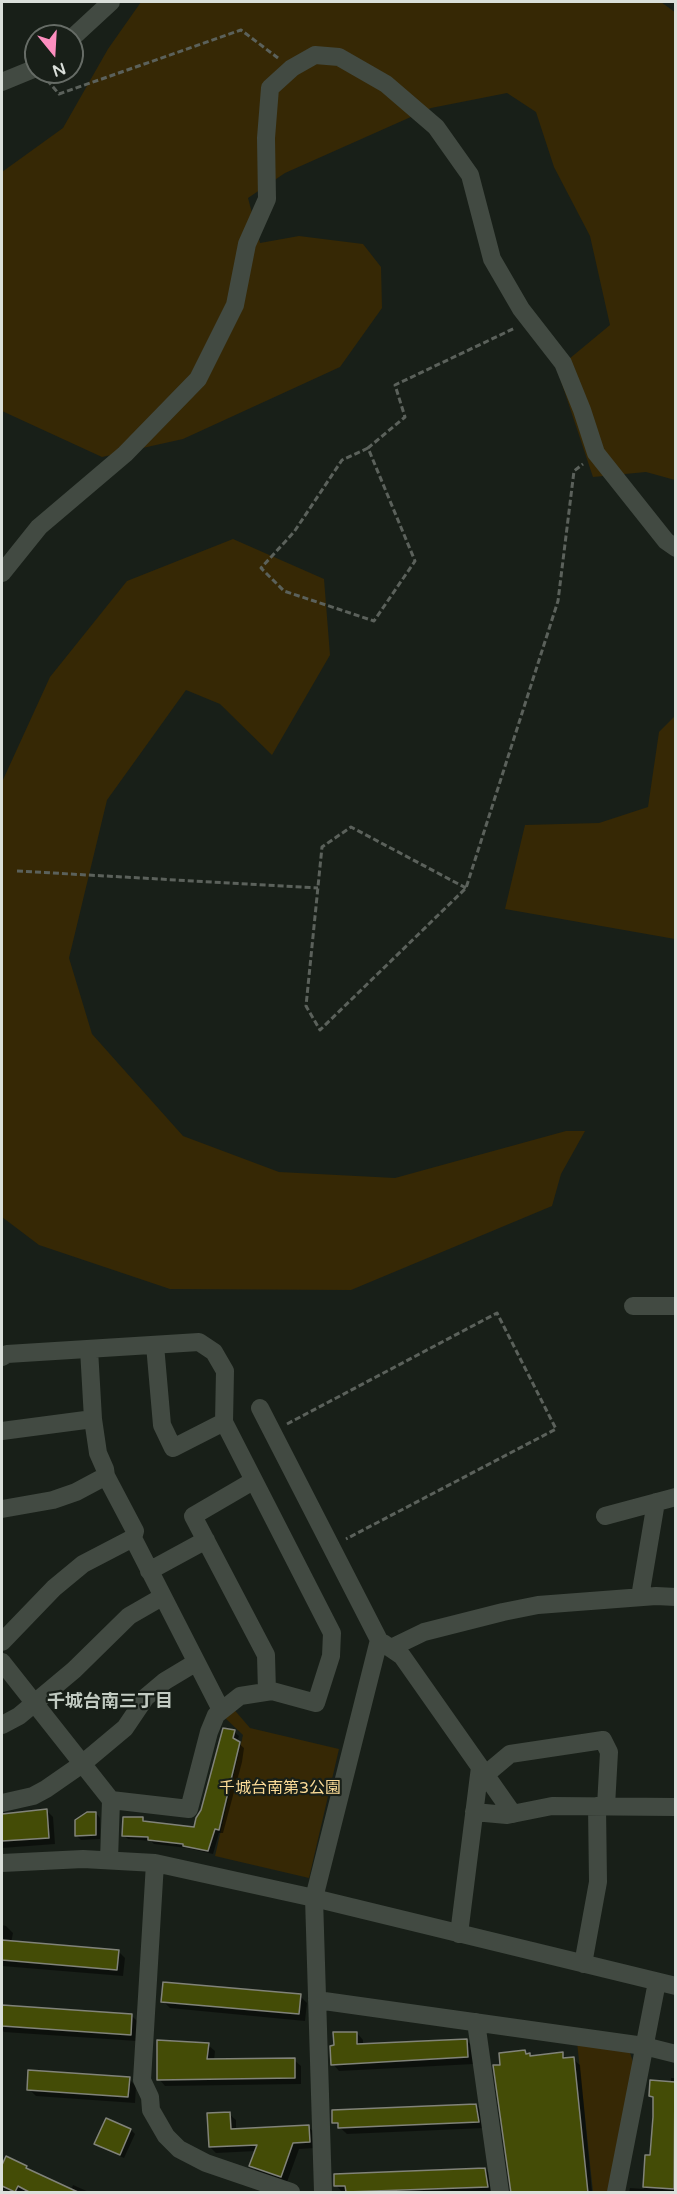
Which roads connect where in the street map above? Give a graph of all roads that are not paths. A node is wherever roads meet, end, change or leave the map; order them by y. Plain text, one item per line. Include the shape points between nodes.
1 (111, 2) edge
2 (84, 27) edge
3 (24, 77) edge
4 (2, 82) edge
5 (672, 543) edge
6 (2, 573) edge
7 (633, 1306) dead end
8 (675, 1306) edge
9 (155, 1345) junction
10 (88, 1349) junction
11 (2, 1357) edge
12 (260, 1408) dead end
13 (93, 1419) junction
14 (224, 1422) junction
15 (2, 1431) edge
16 (106, 1476) junction
17 (254, 1481) junction
18 (675, 1497) edge
19 (656, 1502) junction
20 (2, 1509) edge
21 (605, 1516) dead end
22 (133, 1538) junction
23 (206, 1540) junction
24 (149, 1571) junction
25 (162, 1597) junction
26 (640, 1597) junction
27 (675, 1597) edge
28 (2, 1642) edge
29 (385, 1644) junction
30 (2, 1662) edge
31 (195, 1663) junction
32 (267, 1692) junction
33 (34, 1703) junction
34 (221, 1710) junction
35 (2, 1725) edge
36 (82, 1764) junction
37 (483, 1771) junction
38 (111, 1800) junction
39 (2, 1803) edge
40 (601, 1806) junction
41 (675, 1807) edge
42 (474, 1812) junction
43 (513, 1814) junction
44 (109, 1860) junction
45 (2, 1863) edge
46 (155, 1863) junction
47 (314, 1898) junction
48 (459, 1934) junction
49 (583, 1964) junction
50 (657, 1982) junction
51 (675, 1986) edge
52 (317, 2000) junction
53 (476, 2022) junction
54 (644, 2046) junction
55 (675, 2054) edge
56 (291, 2193) edge
57 (323, 2193) edge
58 (500, 2193) edge
59 (616, 2193) edge

1 - 2 street
3 - 4 street
5 - 6 street via 596,453 563,363 521,309 492,259 470,175 436,127 386,84 339,57 315,55 292,68 270,88 267,199 247,244 234,305 198,379 124,454 39,527
7 - 8 street
9 - 10 street
9 - 14 street via 199,1342 214,1352 225,1371
9 - 14 street via 162,1425 173,1448
10 - 11 street
10 - 13 street
12 - 29 street
13 - 15 street
13 - 16 street
14 - 17 street
16 - 20 street via 53,1500
16 - 22 street via 135,1531
17 - 23 street via 193,1516
17 - 32 street via 332,1633 331,1656 316,1703
18 - 19 street
19 - 21 street
19 - 26 street
22 - 24 street
22 - 28 street via 83,1564
23 - 24 street
23 - 32 street via 266,1655
24 - 25 street
25 - 31 street
25 - 33 street via 129,1616
26 - 27 street
26 - 29 street via 538,1605
29 - 37 street via 402,1656
29 - 47 street
30 - 33 street
31 - 34 street
31 - 36 street via 146,1697 125,1728
32 - 34 street via 240,1696
33 - 35 street
33 - 36 street
34 - 38 street via 209,1732 189,1809
36 - 38 street
36 - 39 street via 33,1796
37 - 40 street via 510,1754 603,1740 609,1752
37 - 42 street
37 - 43 street
38 - 44 street
40 - 41 street
40 - 43 street via 552,1806
40 - 49 street via 598,1882
42 - 43 street
42 - 48 street
44 - 45 street
44 - 46 street
46 - 47 street
46 - 56 street via 142,2080 151,2110 166,2136 179,2148 206,2163
47 - 48 street
47 - 52 street
48 - 49 street
49 - 50 street
50 - 51 street
50 - 54 street
52 - 53 street
52 - 57 street
53 - 54 street
53 - 58 street
54 - 55 street
54 - 59 street

